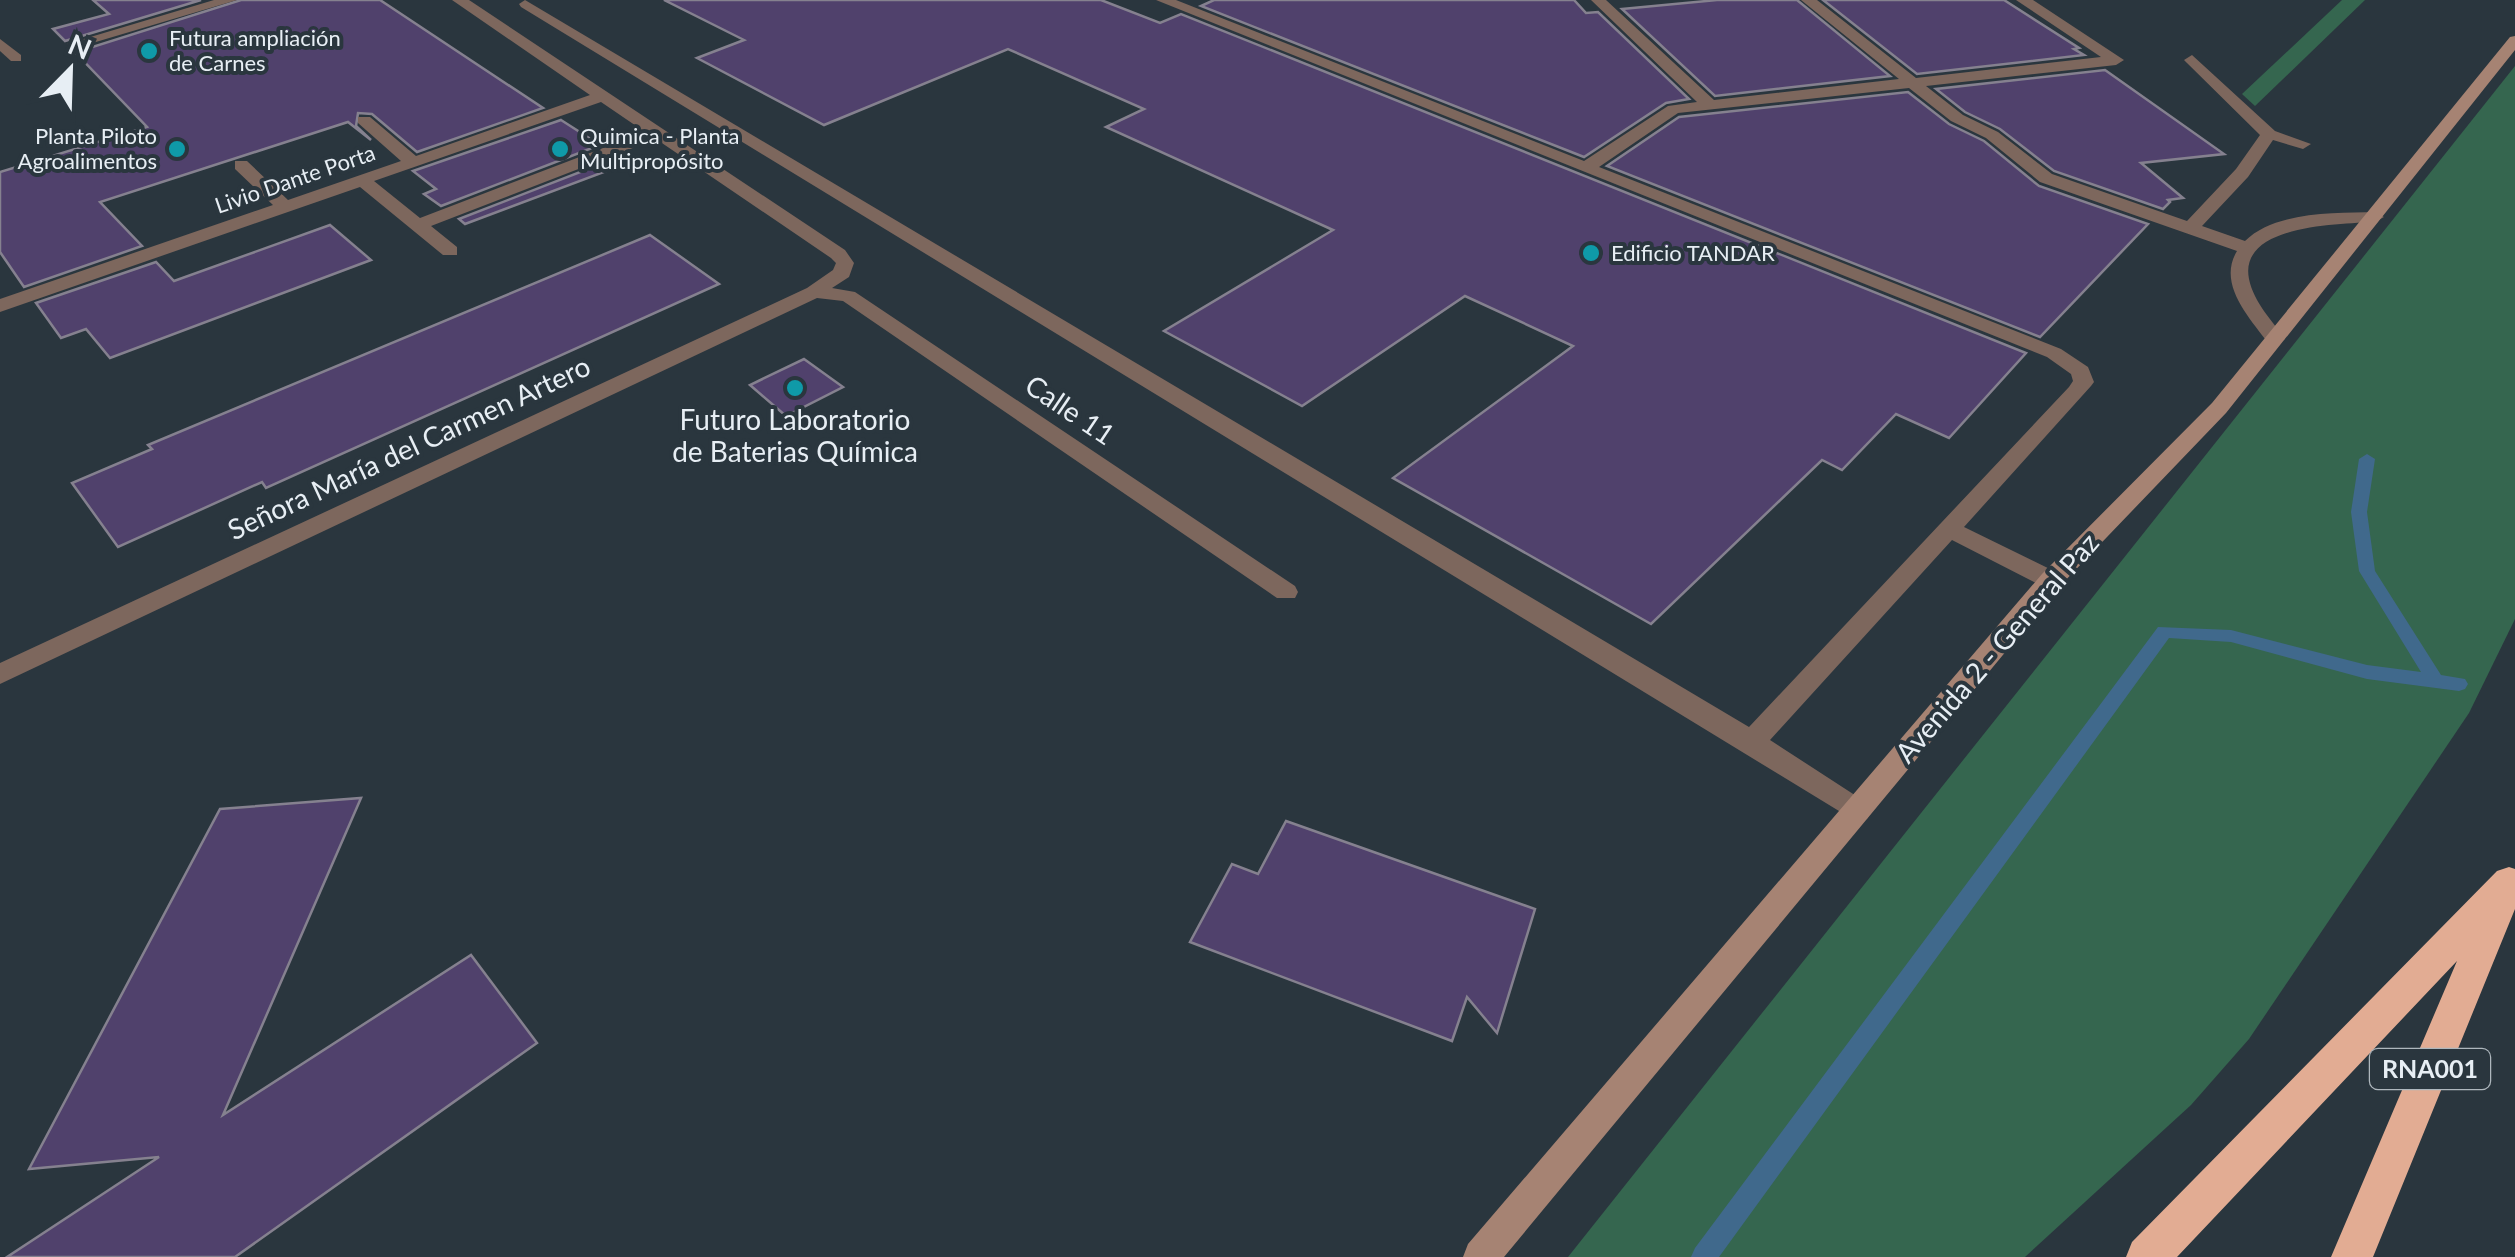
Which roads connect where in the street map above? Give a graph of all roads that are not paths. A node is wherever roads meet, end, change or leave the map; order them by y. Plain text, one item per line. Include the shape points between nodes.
1 (230, 0) edge
2 (459, 0) edge
3 (538, 0) edge
4 (1598, 0) edge
5 (1808, 0) edge
6 (2023, 0) edge
7 (1167, 1) edge
8 (2515, 40) edge
9 (0, 43) edge
10 (74, 44) dead end
11 (2509, 52) edge
12 (16, 58) dead end
13 (2192, 60) dead end
14 (1911, 83) junction
15 (606, 95) junction
16 (1710, 105) junction
17 (364, 120) dead end
18 (660, 132) junction
19 (2268, 134) junction
20 (2304, 144) dead end
21 (413, 162) junction
22 (241, 165) dead end
23 (1585, 168) junction
24 (362, 180) junction
25 (285, 207) junction
26 (2375, 217) junction
27 (418, 225) junction
28 (2190, 228) junction
29 (2247, 248) junction
30 (450, 251) dead end
31 (814, 292) junction
32 (0, 306) edge
33 (2275, 340) junction
34 (1948, 529) junction
35 (2050, 580) junction
36 (1286, 592) dead end
37 (0, 674) edge
38 (1752, 742) junction
39 (1857, 810) junction
40 (2512, 874) edge
41 (1481, 1257) edge
42 (2147, 1257) edge
43 (2352, 1257) edge

1 - 10 lane
2 - 15 lane
3 - 38 lane via 526,4
4 - 16 lane
5 - 14 lane
6 - 14 lane via 2116,60
7 - 23 lane
8 - 11 street, Avenida 2 - General Paz
9 - 12 lane
11 - 26 street, Avenida 2 - General Paz
13 - 19 lane
14 - 16 lane
14 - 28 lane via 2046,178
15 - 18 lane
15 - 21 lane, Livio Dante Porta
16 - 23 lane via 1674,109
17 - 21 lane
18 - 27 lane
18 - 31 lane, Señora María del Carmen Artero via 838,254 842,273
19 - 20 lane
19 - 28 lane
21 - 24 lane, Livio Dante Porta
22 - 25 lane
23 - 34 lane via 2054,353 2081,370 2084,382
24 - 25 lane, Livio Dante Porta
24 - 27 lane
25 - 32 lane, Livio Dante Porta
26 - 29 lane via 2295,222
26 - 33 street, Avenida 2 - General Paz
27 - 30 lane
28 - 29 lane
29 - 33 lane via 2238,267 2239,288
31 - 36 lane, Calle 11 via 848,296
31 - 37 lane, Señora María del Carmen Artero
33 - 35 street, Avenida 2 - General Paz via 2219,408
34 - 35 lane
34 - 38 lane
35 - 39 street, Avenida 2 - General Paz
38 - 39 lane
39 - 41 street, Avenida 2 - General Paz
40 - 42 highway
40 - 43 highway, RNA001

